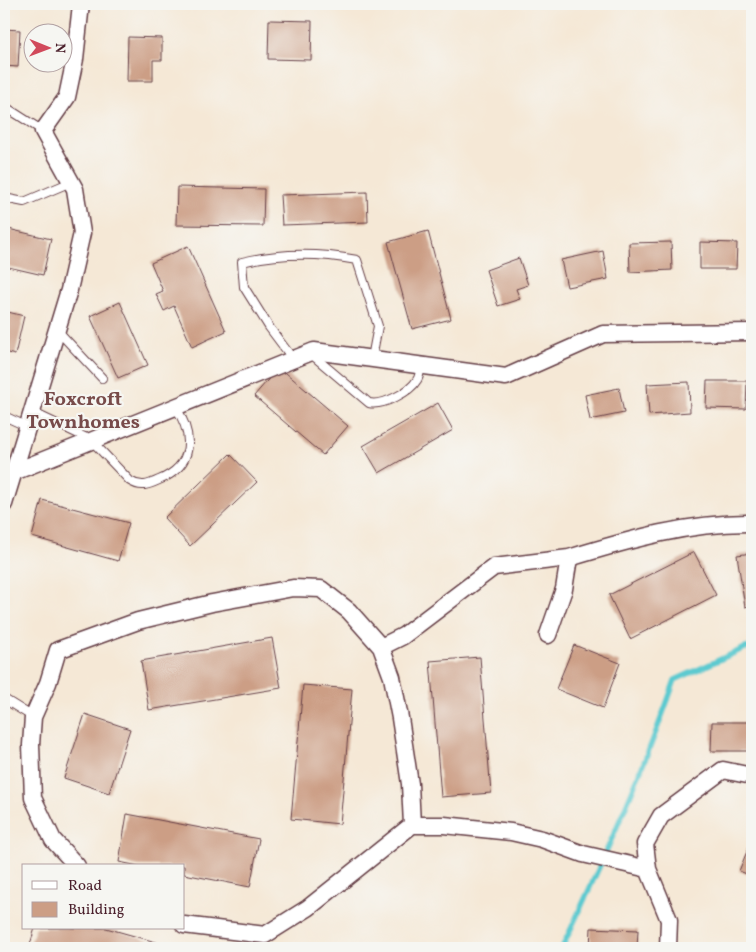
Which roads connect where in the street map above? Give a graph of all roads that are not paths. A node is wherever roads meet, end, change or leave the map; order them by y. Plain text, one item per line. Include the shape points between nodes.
1 (81, 4) edge
2 (4, 106) edge
3 (43, 130) junction
4 (72, 182) junction
5 (4, 198) edge
6 (57, 330) junction
7 (752, 332) edge
8 (310, 352) junction
9 (372, 358) junction
10 (293, 359) junction
11 (421, 365) junction
12 (102, 378) dead end
13 (175, 406) junction
14 (4, 416) edge
15 (30, 419) junction
16 (91, 440) junction
17 (14, 472) junction
18 (4, 504) edge
19 (752, 523) edge
20 (569, 558) junction
21 (548, 635) dead end
22 (381, 647) junction
23 (4, 699) edge
24 (33, 717) junction
25 (752, 776) edge
26 (412, 825) junction
27 (74, 864) edge
28 (648, 869) junction
29 (185, 925) edge
30 (668, 948) edge

1 - 3 street via 67,97
2 - 3 lane
3 - 4 street
4 - 5 lane via 24,202
4 - 6 street via 76,189 82,232
6 - 12 lane
6 - 15 street
7 - 11 street via 602,334 506,377
8 - 9 street
8 - 10 street
8 - 11 lane via 369,403 378,405 396,398 417,381
9 - 10 lane via 378,326 357,260 337,256 266,256 242,262 244,287 268,327
9 - 11 street
10 - 13 street
13 - 16 street
13 - 16 lane via 187,430 186,456 179,469 152,484 138,486 130,481
14 - 15 lane
15 - 16 lane
15 - 17 street
16 - 17 street
17 - 18 street
19 - 20 street via 730,522 666,532
20 - 21 street via 564,588
20 - 22 street via 494,567 403,636
22 - 24 street via 349,611 321,589 293,588 252,594 138,621 58,650
22 - 26 street via 392,677 400,718 410,784
23 - 24 lane
24 - 27 street via 33,798 54,840
25 - 28 street via 723,770 661,816 645,844
26 - 28 street via 511,832 582,854
26 - 29 street via 308,908 265,935
28 - 30 street via 669,920

